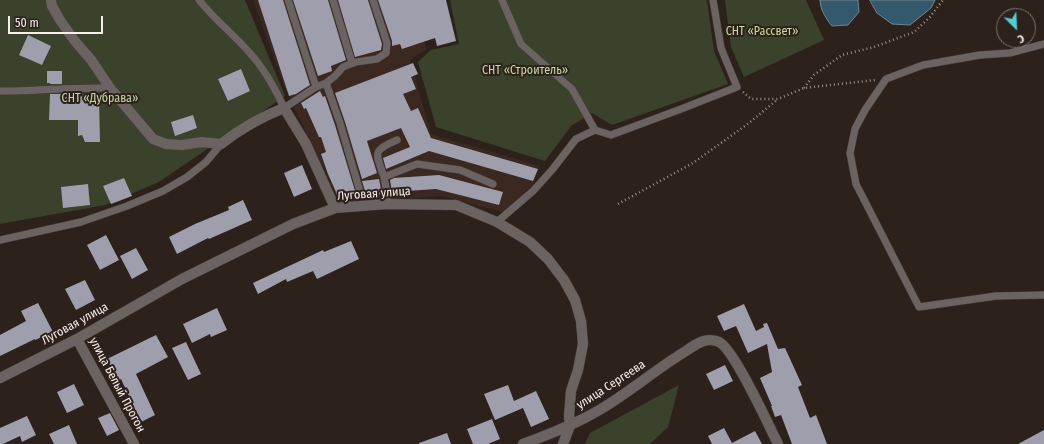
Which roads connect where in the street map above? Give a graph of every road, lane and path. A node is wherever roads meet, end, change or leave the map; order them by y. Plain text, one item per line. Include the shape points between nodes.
1 (51, 0) edge
2 (199, 0) edge
3 (288, 0) edge
4 (333, 0) edge
5 (373, 0) edge
6 (502, 0) edge
7 (713, 0) edge
8 (943, 0) edge
9 (1044, 44) edge
10 (352, 63) junction
11 (886, 79) junction
12 (326, 83) junction
13 (316, 87) junction
14 (737, 87) junction
15 (110, 88) junction
16 (804, 88) junction
17 (0, 91) edge
18 (778, 99) junction
19 (284, 108) junction
20 (595, 130) junction
21 (397, 140) dead end
22 (221, 144) junction
23 (384, 177) junction
24 (493, 184) dead end
25 (361, 195) dead end
26 (387, 204) junction
27 (618, 204) dead end
28 (335, 208) junction
29 (497, 222) junction
30 (0, 240) edge
31 (1044, 295) edge
32 (77, 338) junction
33 (0, 378) edge
34 (570, 426) junction
35 (134, 444) edge
36 (523, 444) edge
37 (563, 444) edge
38 (778, 444) edge

1 - 15 street via 60,20
2 - 19 lane via 248,51 270,80
3 - 13 lane
4 - 10 lane
5 - 10 lane via 387,43 386,53 377,59
6 - 20 lane via 521,44 572,89
7 - 14 lane via 721,48
8 - 16 path via 914,32 874,47 842,55 814,75
9 - 11 lane via 1010,53 980,55 923,66
10 - 12 lane via 343,67
11 - 16 path
11 - 31 lane via 855,129 850,153 856,184 919,307 996,296
12 - 13 lane
12 - 25 lane
13 - 19 lane
14 - 18 path via 750,98
14 - 20 lane via 611,135
15 - 17 lane
15 - 22 street via 153,139 166,144
16 - 18 path
18 - 27 path via 693,163
19 - 22 street via 262,117
19 - 28 street via 306,144
20 - 29 lane via 576,139 533,191
21 - 23 lane via 378,150 377,158
22 - 30 lane via 206,162 163,191 81,222
23 - 24 lane via 417,164 460,170
23 - 26 lane
26 - 28 street, Луговая улица
26 - 29 street, Луговая улица via 456,205
28 - 32 street, Луговая улица via 293,224 189,276
29 - 34 street, Луговая улица via 530,242 548,260 564,280 574,300 581,321 583,344 571,391
32 - 33 street, Луговая улица
32 - 35 street, улица Белый Прогон
34 - 36 street, улица Сергеева
34 - 37 street
34 - 38 street, улица Сергеева via 601,409 700,342 710,339 720,342 731,354

